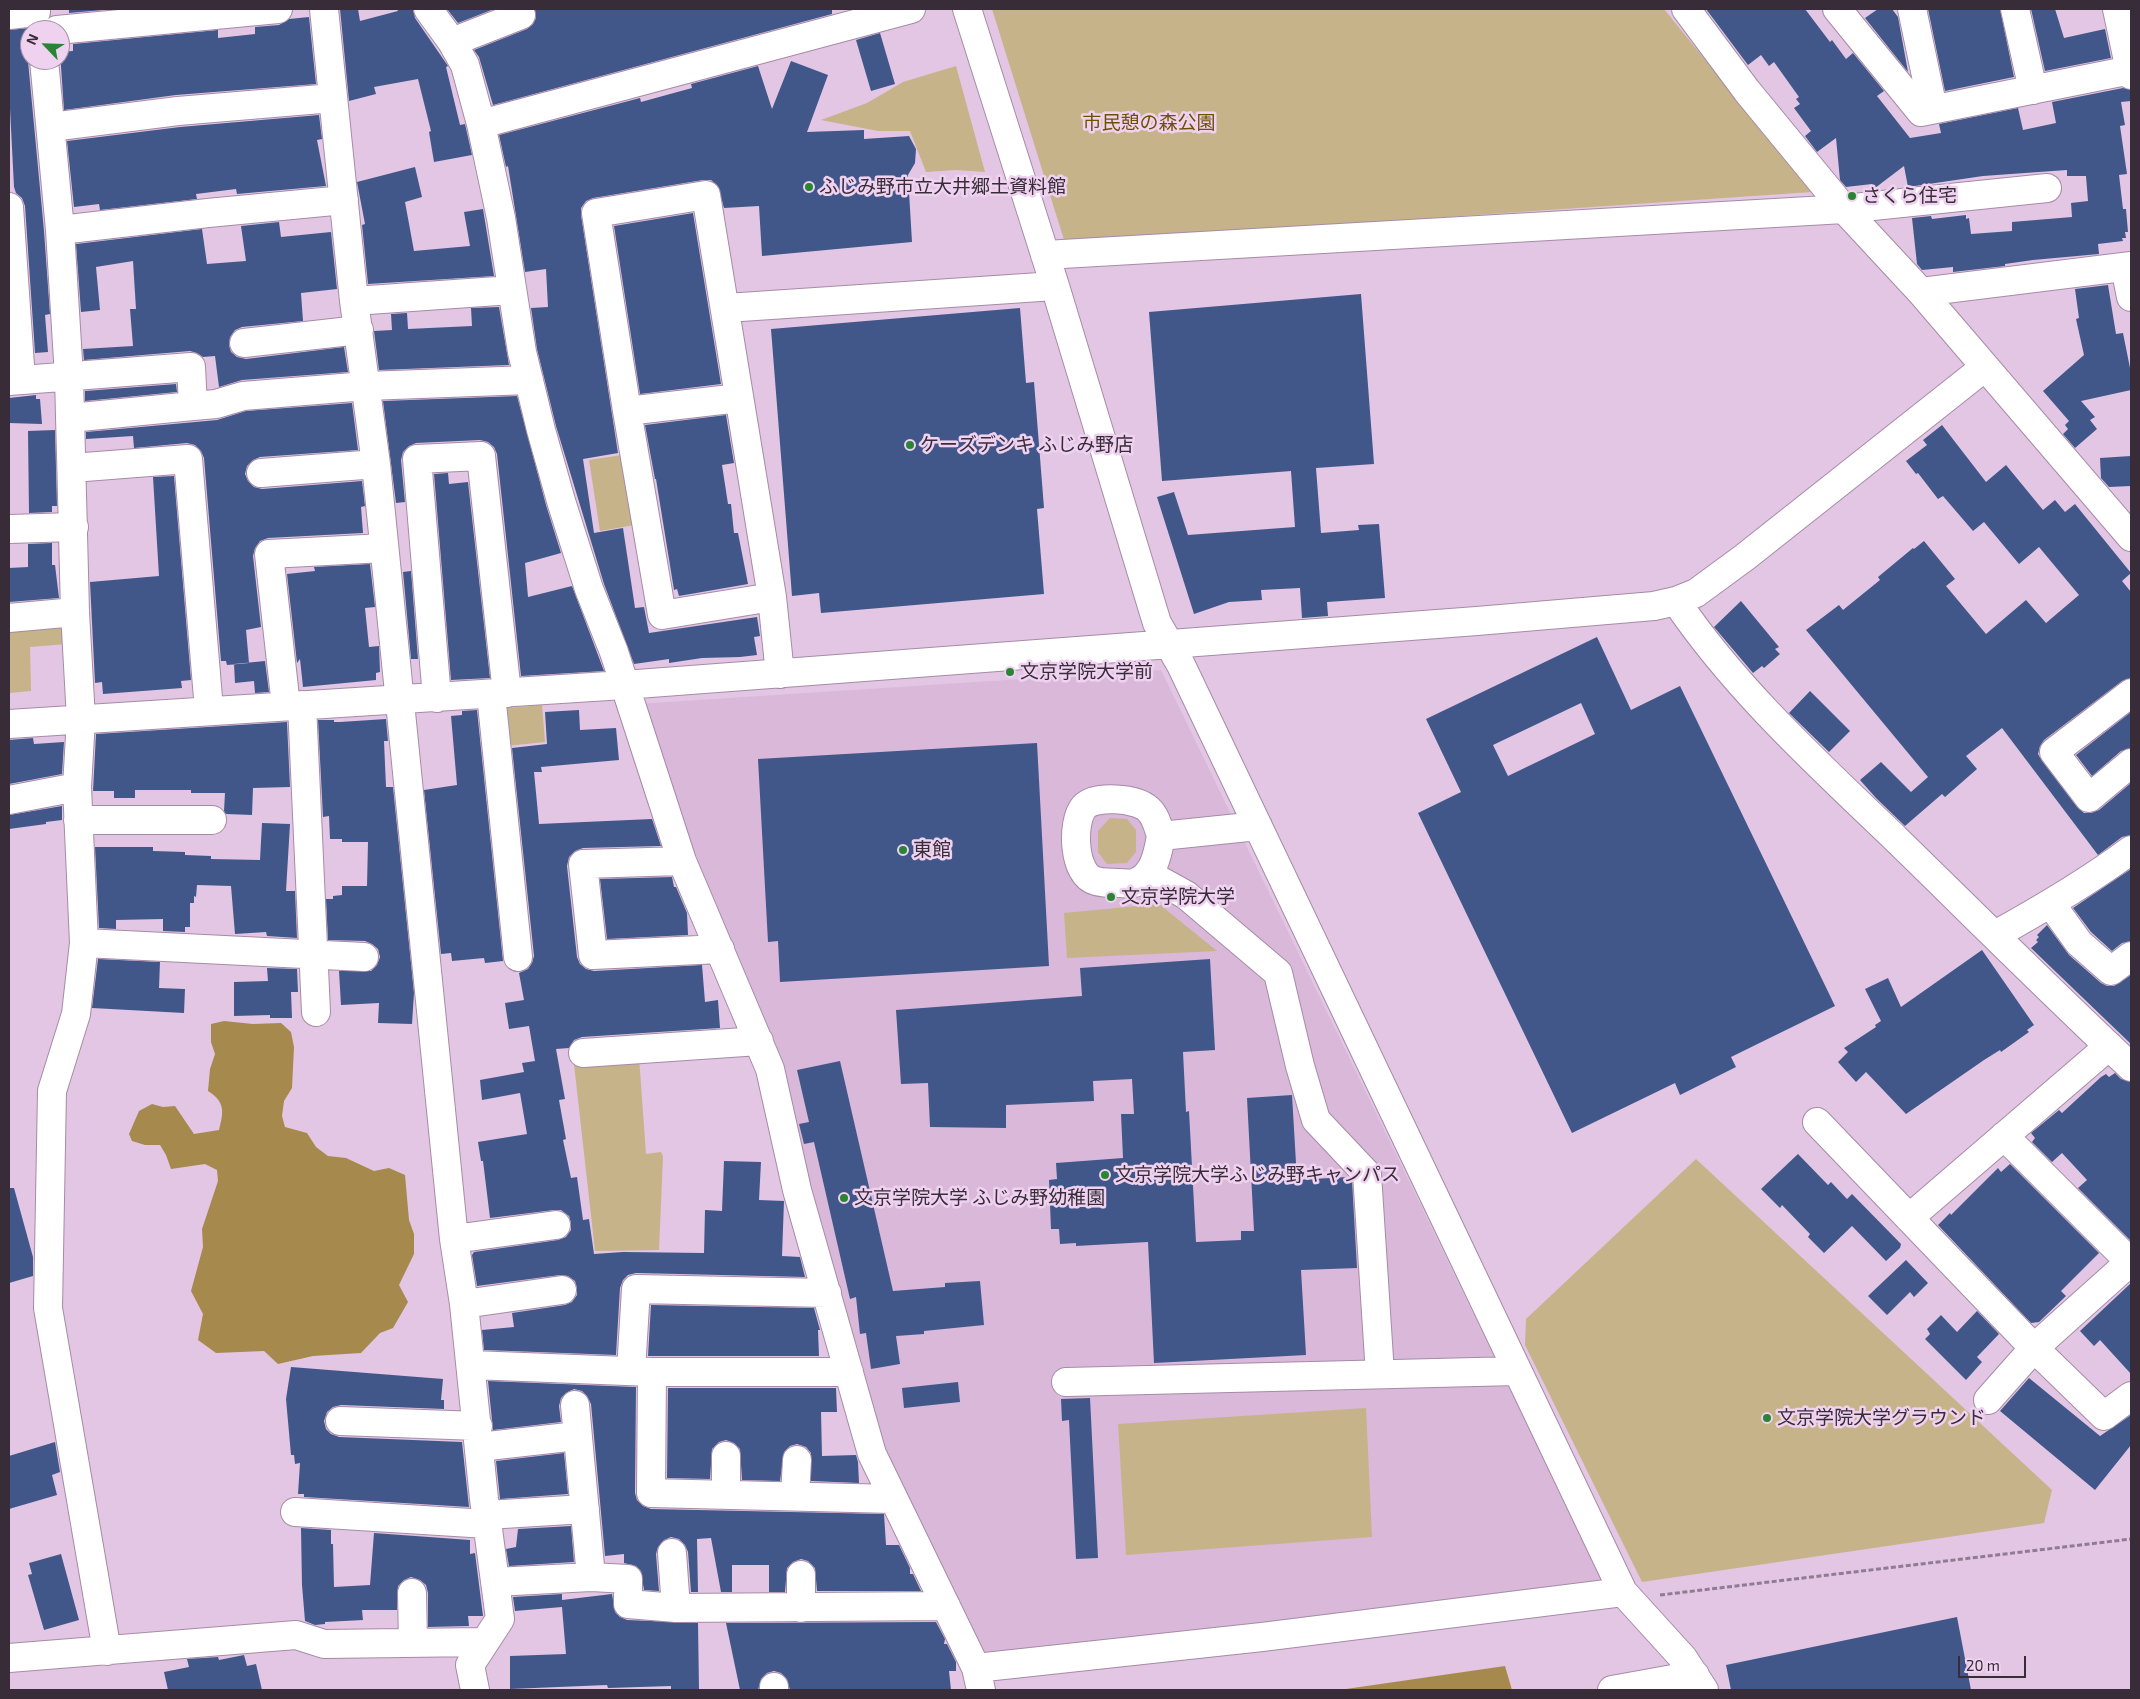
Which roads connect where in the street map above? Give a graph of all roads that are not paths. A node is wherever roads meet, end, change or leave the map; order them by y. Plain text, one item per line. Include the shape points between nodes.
1 (278, 9) edge
2 (324, 9) edge
3 (428, 9) edge
4 (911, 9) edge
5 (967, 9) edge
6 (1686, 9) edge
7 (1837, 9) edge
8 (1912, 9) edge
9 (2015, 9) edge
10 (2117, 9) edge
11 (521, 14) dead end
12 (9, 15) edge
13 (38, 17) edge
14 (70, 29) edge
15 (452, 42) junction
16 (45, 70) edge
17 (2131, 72) edge
18 (2033, 90) junction
19 (333, 98) junction
20 (1933, 110) junction
21 (481, 124) junction
22 (50, 127) junction
23 (2047, 188) dead end
24 (344, 200) junction
25 (1844, 209) junction
26 (9, 214) edge
27 (60, 230) junction
28 (1045, 255) junction
29 (2128, 267) edge
30 (1055, 286) junction
31 (512, 290) junction
32 (1921, 292) junction
33 (2131, 297) edge
34 (354, 301) junction
35 (726, 308) junction
36 (359, 330) junction
37 (244, 343) dead end
38 (1985, 367) junction
39 (68, 377) junction
40 (15, 380) edge
41 (529, 380) junction
42 (366, 386) junction
43 (739, 398) junction
44 (193, 406) junction
45 (627, 411) junction
46 (70, 418) junction
47 (376, 464) junction
48 (72, 468) junction
49 (261, 473) dead end
50 (74, 527) junction
51 (2127, 527) edge
52 (9, 529) edge
53 (384, 548) junction
54 (772, 597) junction
55 (1676, 601) junction
56 (75, 612) junction
57 (9, 618) edge
58 (1168, 643) junction
59 (780, 674) junction
60 (624, 685) junction
61 (2131, 693) edge
62 (499, 694) junction
63 (437, 698) junction
64 (399, 700) junction
65 (294, 706) junction
66 (210, 710) junction
67 (81, 719) junction
68 (9, 724) edge
69 (2131, 763) edge
70 (77, 787) junction
71 (9, 800) edge
72 (78, 820) junction
73 (212, 820) dead end
74 (1258, 826) junction
75 (1161, 836) junction
76 (2131, 850) edge
77 (682, 861) junction
78 (1148, 874) junction
79 (2051, 904) junction
80 (1996, 935) junction
81 (84, 944) junction
82 (720, 949) junction
83 (313, 955) junction
84 (2131, 956) edge
85 (364, 957) dead end
86 (518, 957) dead end
87 (316, 1012) dead end
88 (758, 1042) junction
89 (2109, 1046) junction
90 (583, 1053) dead end
91 (2131, 1066) edge
92 (1817, 1122) dead end
93 (2004, 1136) junction
94 (1909, 1218) junction
95 (556, 1225) dead end
96 (454, 1239) junction
97 (2131, 1261) edge
98 (562, 1290) dead end
99 (827, 1293) junction
100 (464, 1304) junction
101 (2034, 1348) junction
102 (472, 1365) junction
103 (642, 1371) junction
104 (1517, 1371) junction
105 (849, 1372) junction
106 (1380, 1374) junction
107 (1066, 1382) dead end
108 (2131, 1396) edge
109 (1988, 1400) dead end
110 (575, 1405) dead end
111 (340, 1421) dead end
112 (577, 1436) junction
113 (479, 1437) junction
114 (726, 1456) dead end
115 (797, 1460) dead end
116 (726, 1495) junction
117 (795, 1496) junction
118 (893, 1499) junction
119 (585, 1509) junction
120 (295, 1512) dead end
121 (487, 1519) junction
122 (672, 1552) dead end
123 (802, 1575) dead end
124 (591, 1577) junction
125 (495, 1582) junction
126 (412, 1593) dead end
127 (1626, 1595) junction
128 (946, 1606) junction
129 (676, 1608) junction
130 (801, 1608) junction
131 (483, 1642) junction
132 (413, 1643) junction
133 (107, 1651) junction
134 (9, 1658) edge
135 (979, 1679) edge
136 (1700, 1683) edge
137 (475, 1690) edge
138 (1612, 1690) edge

1 - 14 street
2 - 19 street
3 - 15 street
4 - 21 street
5 - 28 street
6 - 25 street via 1747,91
7 - 20 street via 1921,112
8 - 20 street
9 - 18 street
10 - 17 street
11 - 15 street
12 - 13 street
15 - 21 street via 465,65
16 - 22 street
17 - 18 street
18 - 20 street
19 - 22 street via 178,111
19 - 24 street
21 - 31 street
22 - 27 street
23 - 25 street
24 - 27 street
24 - 34 street
25 - 28 street
25 - 32 street
26 - 40 street
27 - 39 street
28 - 30 street
29 - 32 street
29 - 33 street
30 - 35 street
30 - 58 street via 1157,623
31 - 34 street
31 - 41 street
32 - 38 street
34 - 36 street
35 - 43 street
35 - 45 street via 706,196 596,213
36 - 37 street
36 - 42 street
38 - 51 street
38 - 55 street via 1745,557 1696,593
39 - 40 street
39 - 44 street via 191,367
39 - 46 street
41 - 42 street
41 - 60 street via 569,527
42 - 44 street via 243,396 216,404
42 - 47 street
43 - 45 street
43 - 54 street
44 - 46 street
45 - 54 street via 662,615
46 - 48 street
47 - 49 street
47 - 53 street
48 - 50 street
48 - 66 street via 188,459
50 - 52 street
50 - 56 street
53 - 64 street
53 - 65 street via 269,554
54 - 59 street
55 - 58 street via 1654,606 1477,621
55 - 80 street via 1728,668 1782,729
56 - 57 street
56 - 67 street
58 - 59 street
58 - 74 street
59 - 60 street
60 - 62 street
60 - 77 street
61 - 69 street via 2054,752 2088,798
62 - 63 street
62 - 63 street via 480,456 417,459
62 - 86 street
63 - 64 street
64 - 65 street
64 - 96 street
65 - 66 street
65 - 83 street
66 - 67 street
67 - 68 street
67 - 70 street
70 - 71 street
70 - 72 street
72 - 73 street
72 - 81 street
74 - 75 street
74 - 104 street
75 - 78 street via 1157,858
75 - 78 street via 1154,815 1132,800 1093,801 1084,807 1076,822 1082,870 1094,881 1134,883
76 - 79 street
77 - 82 street
77 - 82 street via 583,864 593,955
78 - 106 street via 1186,894 1278,973 1316,1120 1367,1174
79 - 80 street
79 - 84 street via 2079,943 2111,971
80 - 89 street
81 - 83 street
81 - 133 street via 76,1014 52,1091 48,1308
82 - 88 street
83 - 85 street
83 - 87 street
88 - 90 street
88 - 99 street via 770,1069 797,1190
89 - 91 street
89 - 93 street
92 - 94 street
93 - 94 street
93 - 97 street
94 - 101 street
95 - 96 street
96 - 100 street
97 - 101 street
98 - 100 street
99 - 103 street via 636,1289
99 - 105 street
100 - 102 street
101 - 108 street via 2104,1416
101 - 109 street
102 - 103 street
102 - 113 street
103 - 105 street
103 - 116 street via 651,1493
104 - 106 street
104 - 127 street
105 - 118 street via 872,1454
106 - 107 street
110 - 112 street
111 - 113 street
112 - 113 street
112 - 119 street
113 - 121 street
114 - 116 street
115 - 117 street
116 - 117 street
117 - 118 street
118 - 128 street
119 - 121 street
119 - 124 street
120 - 121 street
121 - 125 street
122 - 129 street
123 - 130 street
124 - 125 street
124 - 129 street via 628,1578 628,1604
125 - 131 street via 500,1619
126 - 132 street
127 - 135 street via 1262,1637
127 - 136 street via 1683,1658
128 - 130 street
128 - 135 street
129 - 130 street
131 - 132 street
131 - 137 street via 470,1666
132 - 133 street via 324,1644 296,1635
133 - 134 street
136 - 138 street

